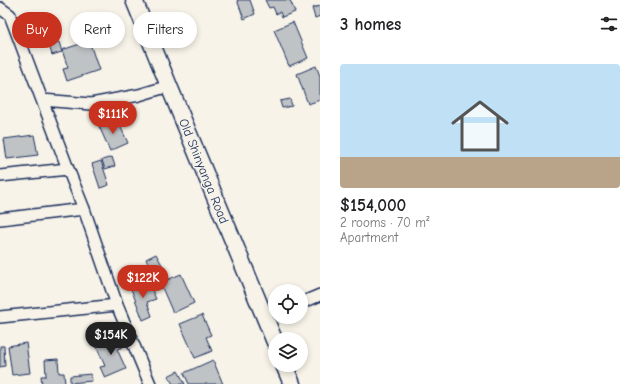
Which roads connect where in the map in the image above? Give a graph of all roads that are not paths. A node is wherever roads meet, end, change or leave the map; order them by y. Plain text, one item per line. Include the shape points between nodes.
1 (4, 0) edge
2 (134, 0) edge
3 (0, 8) edge
4 (10, 15) junction
5 (169, 86) junction
6 (42, 100) junction
7 (68, 169) junction
8 (0, 176) edge
9 (84, 209) junction
10 (0, 219) edge
11 (320, 295) edge
12 (308, 300) edge
13 (117, 305) junction
14 (268, 312) edge
15 (0, 317) edge
16 (287, 372) edge
17 (150, 384) edge
18 (292, 384) edge

1 - 4 street
2 - 5 main road, Old Shinyanga Road
3 - 4 street
4 - 6 street
5 - 6 street via 139,95 91,104
5 - 14 main road, Old Shinyanga Road
6 - 7 street
7 - 8 street
7 - 9 street
9 - 10 street
9 - 13 street
11 - 12 street
13 - 15 street
13 - 17 street
16 - 18 main road

